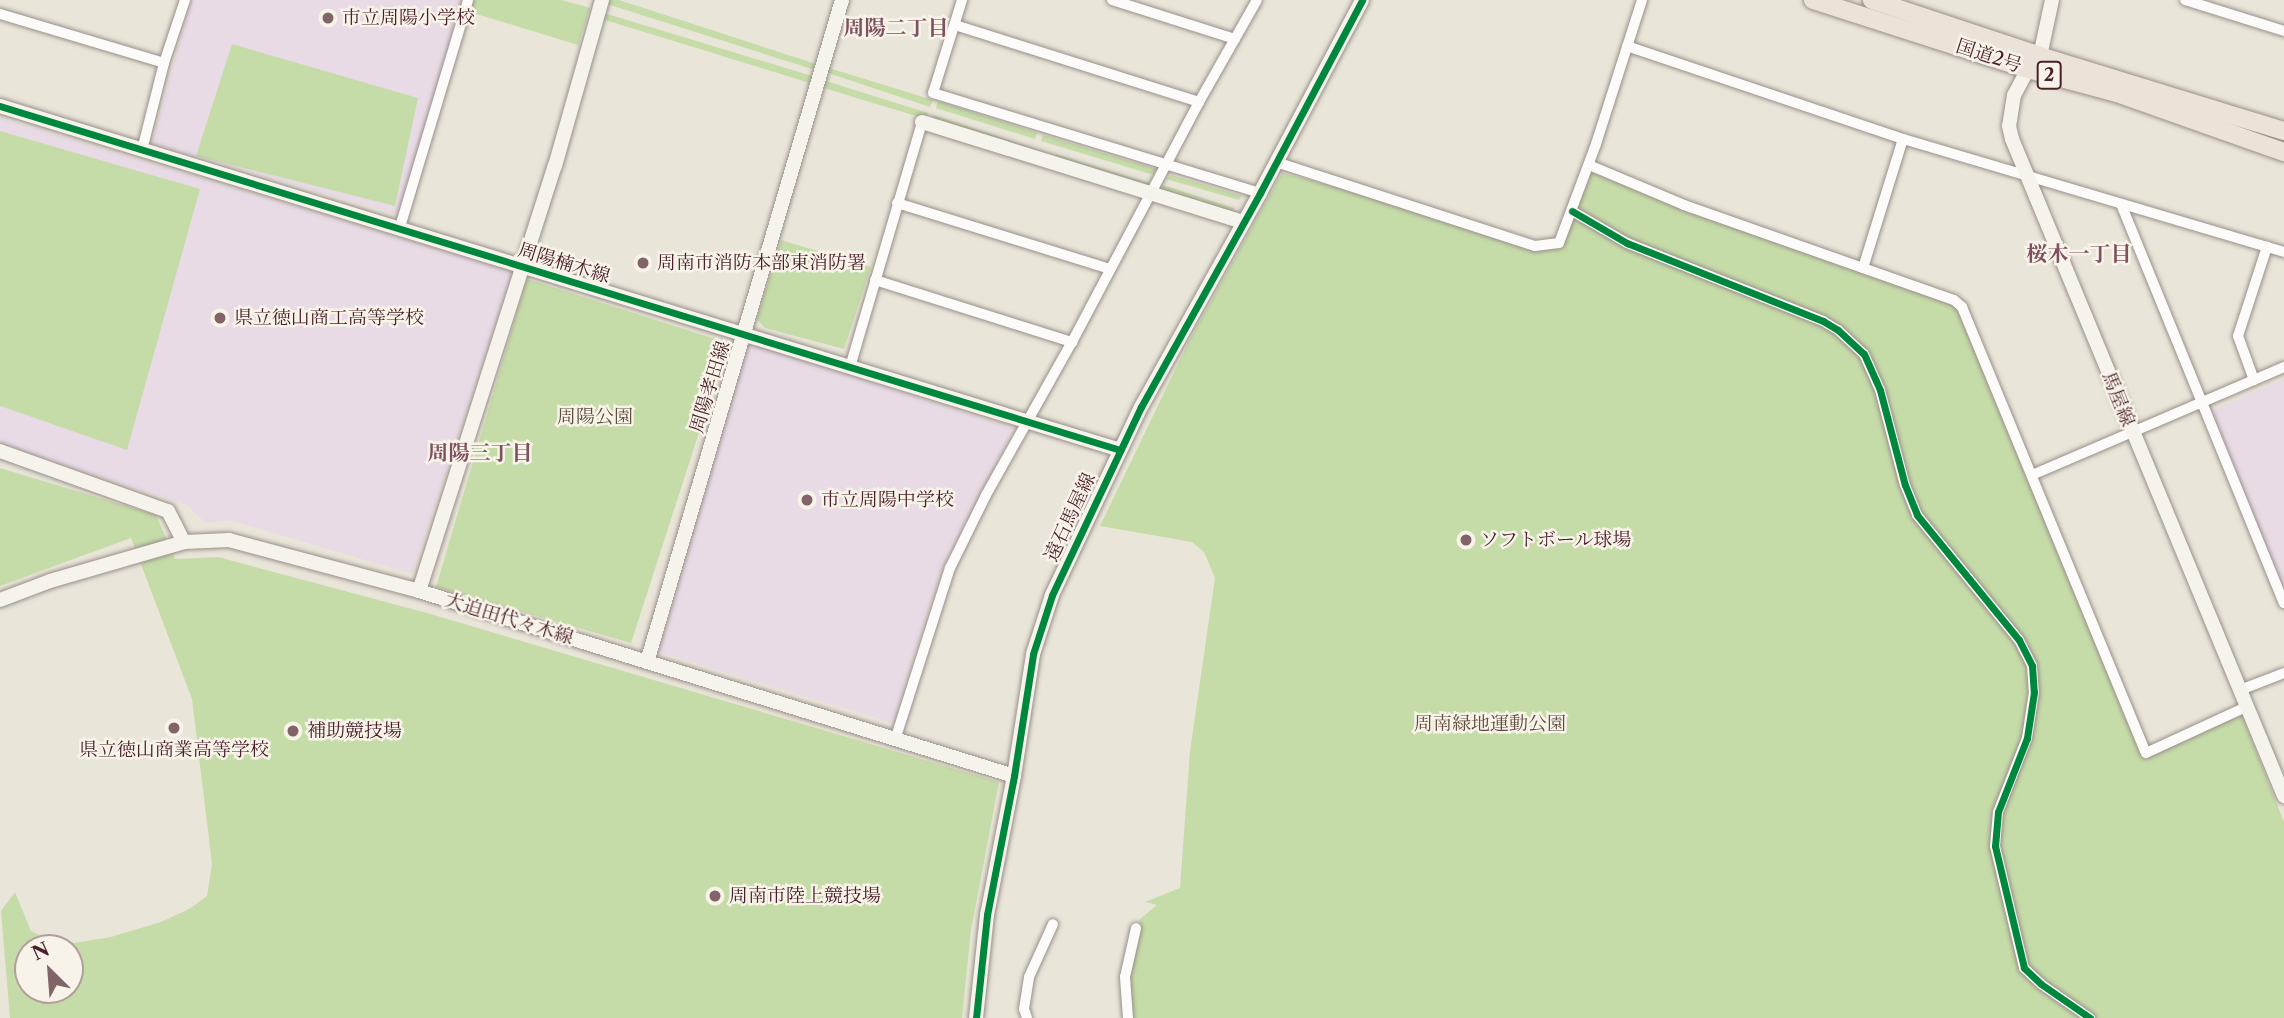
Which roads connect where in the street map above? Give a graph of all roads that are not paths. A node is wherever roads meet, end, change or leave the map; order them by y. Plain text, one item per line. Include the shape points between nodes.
1 (185, 0) edge
2 (468, 0) edge
3 (602, 0) edge
4 (842, 0) edge
5 (962, 0) edge
6 (1112, 0) edge
7 (1257, 0) edge
8 (1362, 0) edge
9 (1642, 0) edge
10 (1813, 0) edge
11 (1872, 0) edge
12 (2052, 0) edge
13 (2185, 0) edge
14 (0, 15) edge
15 (955, 25) junction
16 (2284, 31) edge
17 (1236, 39) junction
18 (1627, 46) junction
19 (2034, 63) junction
20 (164, 64) junction
21 (1199, 102) junction
22 (0, 106) edge
23 (922, 122) joint
24 (2284, 131) edge
25 (1903, 139) junction
26 (142, 150) junction
27 (2284, 152) edge
28 (1276, 162) junction
29 (1588, 165) junction
30 (1167, 166) junction
31 (2028, 175) junction
32 (1260, 193) junction
33 (1151, 195) junction
34 (898, 203) junction
35 (2120, 204) junction
36 (1572, 211) junction
37 (1244, 222) junction
38 (400, 227) junction
39 (2267, 247) junction
40 (2284, 253) edge
41 (523, 267) junction
42 (1863, 268) junction
43 (1110, 270) junction
44 (874, 280) junction
45 (742, 334) junction
46 (1072, 342) junction
47 (850, 367) junction
48 (2284, 367) edge
49 (2254, 380) junction
50 (2200, 403) junction
51 (1029, 422) junction
52 (2131, 432) junction
53 (1120, 450) junction
54 (0, 451) edge
55 (2032, 475) junction
56 (184, 541) junction
57 (419, 591) junction
58 (0, 600) edge
59 (2284, 603) edge
60 (647, 662) junction
61 (2284, 673) edge
62 (2240, 690) junction
63 (2246, 707) junction
64 (895, 740) junction
65 (1014, 776) junction
66 (2284, 796) edge
67 (1052, 924) dead end
68 (1136, 928) dead end
69 (976, 1018) edge
70 (1027, 1018) edge
71 (1128, 1018) edge
72 (2090, 1018) edge

1 - 20 street
2 - 38 street
3 - 41 street
4 - 45 street, 周陽孝田線
5 - 15 street
6 - 17 street
7 - 17 street
8 - 28 street, 遠石馬屋線
9 - 18 street
10 - 19 highway, 国道2号 / 2
11 - 19 highway, 国道2号 / 2
12 - 19 street, 馬屋線
13 - 16 street
14 - 20 street
15 - 21 street
15 - 30 street via 933,93
17 - 21 street
18 - 25 street
18 - 29 street
19 - 24 highway, 国道2号 / 2
19 - 27 highway, 国道2号 / 2
19 - 31 street, 馬屋線 via 2014,95 2010,126
20 - 26 street
21 - 30 street
22 - 26 street, 周陽楠木線
23 - 33 street
23 - 34 street
25 - 31 street
25 - 42 street
26 - 38 street, 周陽楠木線
28 - 32 street, 遠石馬屋線
28 - 36 street via 1535,246 1559,243
29 - 36 street
29 - 42 street via 1684,205
30 - 32 street
30 - 33 street
31 - 35 street
31 - 52 street, 馬屋線
32 - 37 street, 遠石馬屋線
33 - 37 street
33 - 43 street
34 - 43 street
34 - 44 street
35 - 39 street
35 - 50 street
36 - 72 street via 1627,243 1823,321 1864,354 1880,390 1917,515 2019,640 2032,666 2034,692 2027,738 1998,812 1995,846 2024,968
37 - 53 street, 遠石馬屋線
38 - 41 street, 周陽楠木線
39 - 40 street
39 - 49 street via 2238,336
41 - 45 street, 周陽楠木線
41 - 57 street
42 - 55 street via 1954,300 1962,307
43 - 46 street
44 - 46 street
44 - 47 street
45 - 47 street, 周陽楠木線
45 - 60 street, 周陽孝田線
46 - 51 street
47 - 51 street, 周陽楠木線
48 - 49 street
49 - 50 street
50 - 52 street
50 - 59 street
51 - 53 street, 周陽楠木線
51 - 64 street via 950,568
52 - 55 street
52 - 62 street, 馬屋線
53 - 65 street, 遠石馬屋線 via 1048,607 1033,654
54 - 56 street via 168,511
55 - 63 street via 2146,753
56 - 57 street, 大迫田代々木線 via 229,540
56 - 58 street, 大迫田代々木線
57 - 60 street, 大迫田代々木線
60 - 64 street, 大迫田代々木線
61 - 62 street
62 - 63 street, 馬屋線
63 - 66 street, 馬屋線
64 - 65 street, 大迫田代々木線
65 - 69 street, 遠石馬屋線 via 987,915
67 - 70 street via 1029,977
68 - 71 street via 1125,976

